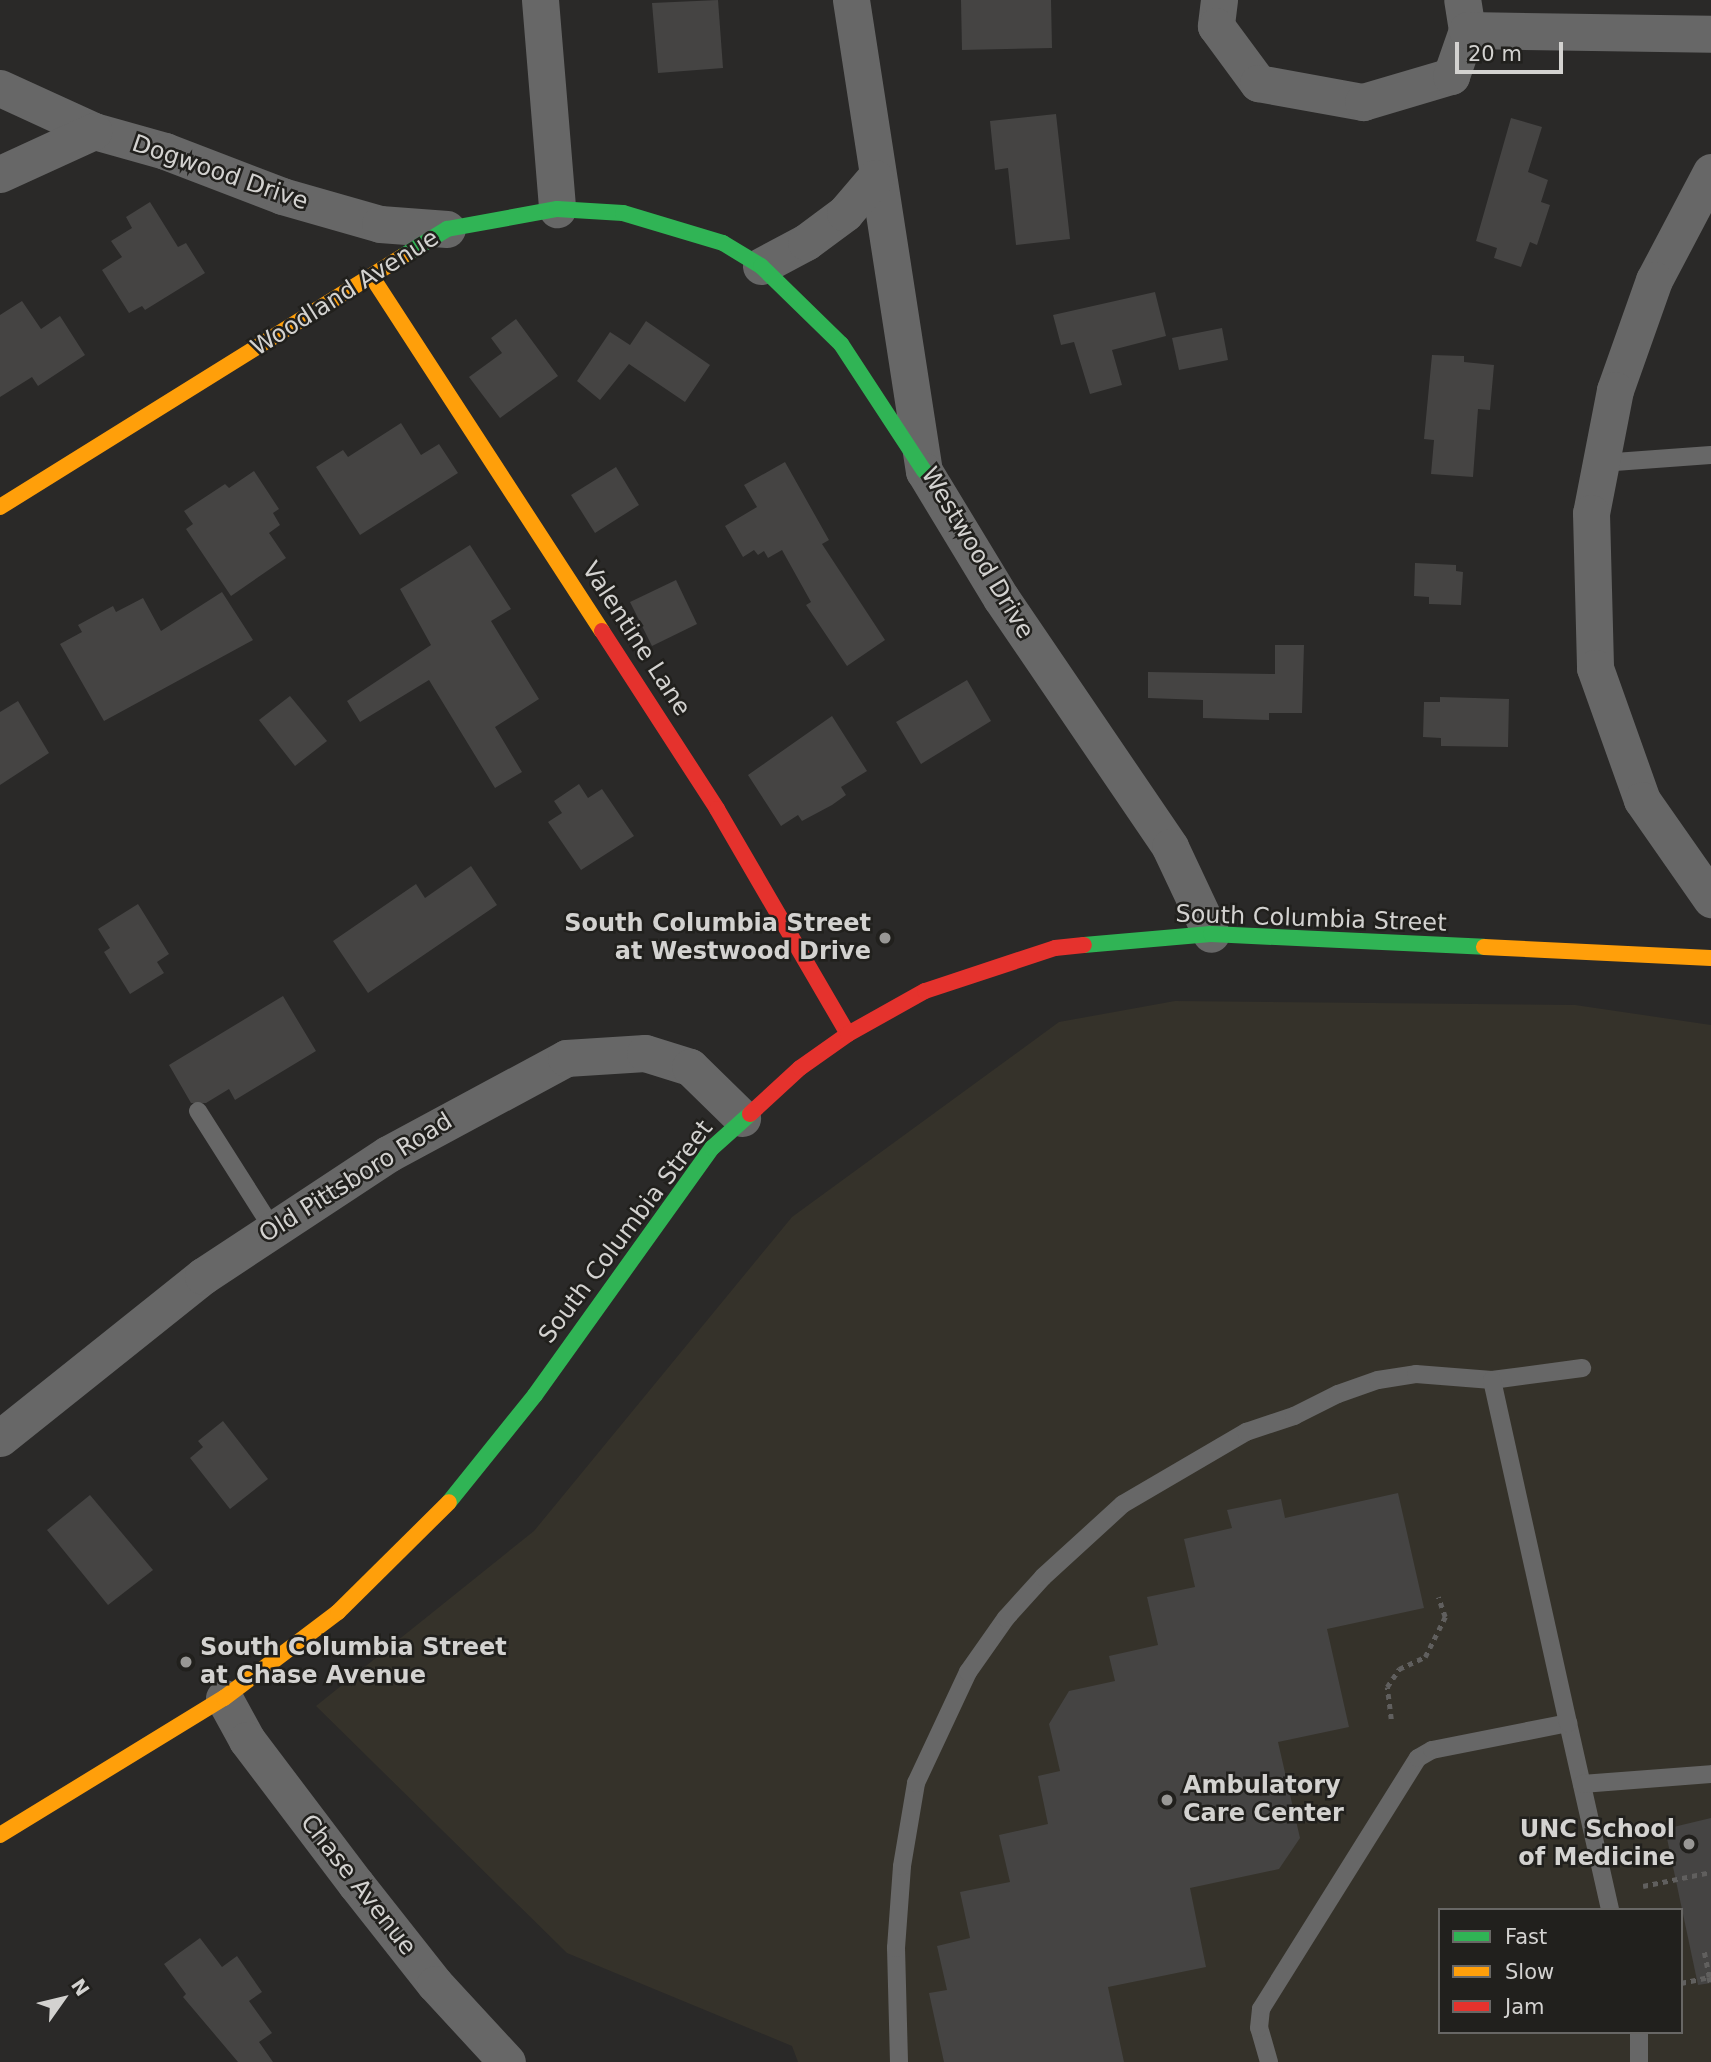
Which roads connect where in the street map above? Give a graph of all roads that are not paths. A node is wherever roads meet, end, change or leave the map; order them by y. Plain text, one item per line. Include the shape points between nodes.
1 (540, 0) edge
2 (851, 0) edge
3 (1219, 0) edge
4 (1465, 15) edge
5 (1711, 34) edge
6 (0, 88) edge
7 (94, 131) junction
8 (1711, 172) edge
9 (0, 174) edge
10 (875, 178) junction
11 (557, 209) junction
12 (447, 229) junction
13 (761, 266) junction
14 (372, 277) junction
15 (1711, 455) edge
16 (1601, 463) junction
17 (923, 471) junction
18 (0, 507) edge
19 (1711, 899) edge
20 (1211, 934) junction
21 (1711, 958) edge
22 (848, 1034) junction
23 (198, 1111) dead end
24 (743, 1118) junction
25 (273, 1229) junction
26 (1582, 1368) dead end
27 (1492, 1380) junction
28 (0, 1438) edge
29 (224, 1698) junction
30 (1568, 1723) junction
31 (1711, 1774) edge
32 (1582, 1784) junction
33 (0, 1835) edge
34 (1610, 1908) edge
35 (1639, 2034) edge
36 (506, 2062) edge
37 (899, 2062) edge
38 (1269, 2062) edge
39 (1639, 2062) edge

1 - 11 street
2 - 10 street, Westwood Drive
3 - 4 street via 1216,26 1258,83 1363,102 1451,76
4 - 5 street
6 - 7 street, Dogwood Drive
7 - 9 street
7 - 12 street, Dogwood Drive via 164,151 282,196 380,224
8 - 16 street via 1654,280 1615,390
10 - 13 street via 845,213 806,242
10 - 17 street, Westwood Drive
11 - 12 main road, Woodland Avenue
11 - 13 main road, Woodland Avenue via 623,213 671,224 723,243
12 - 14 main road, Woodland Avenue
13 - 17 main road, Woodland Avenue via 841,344
14 - 18 main road, Woodland Avenue
14 - 22 main road, Valentine Lane via 717,809
15 - 16 lane
16 - 19 street via 1591,513 1595,668 1642,800
17 - 20 street, Westwood Drive via 1001,598 1170,847
20 - 21 main road, South Columbia Street
20 - 22 main road, South Columbia Street via 1043,951 925,991
22 - 24 main road, South Columbia Street
23 - 25 lane
24 - 25 street, Old Pittsboro Road via 690,1067 645,1053 566,1058 448,1119
24 - 29 main road, South Columbia Street via 712,1148 535,1395 436,1518 338,1612
25 - 28 street, Old Pittsboro Road via 203,1276
26 - 27 lane
27 - 30 lane
27 - 37 lane via 1416,1374 1378,1380 1246,1432 1123,1504 1006,1618 968,1672 916,1783 902,1866 896,1948
29 - 33 main road, South Columbia Street
29 - 36 street, Chase Avenue via 247,1740 356,1884 435,1984
30 - 32 lane
30 - 38 lane via 1432,1750 1418,1758 1261,2009 1259,2028
31 - 32 lane
32 - 34 lane
35 - 39 lane

